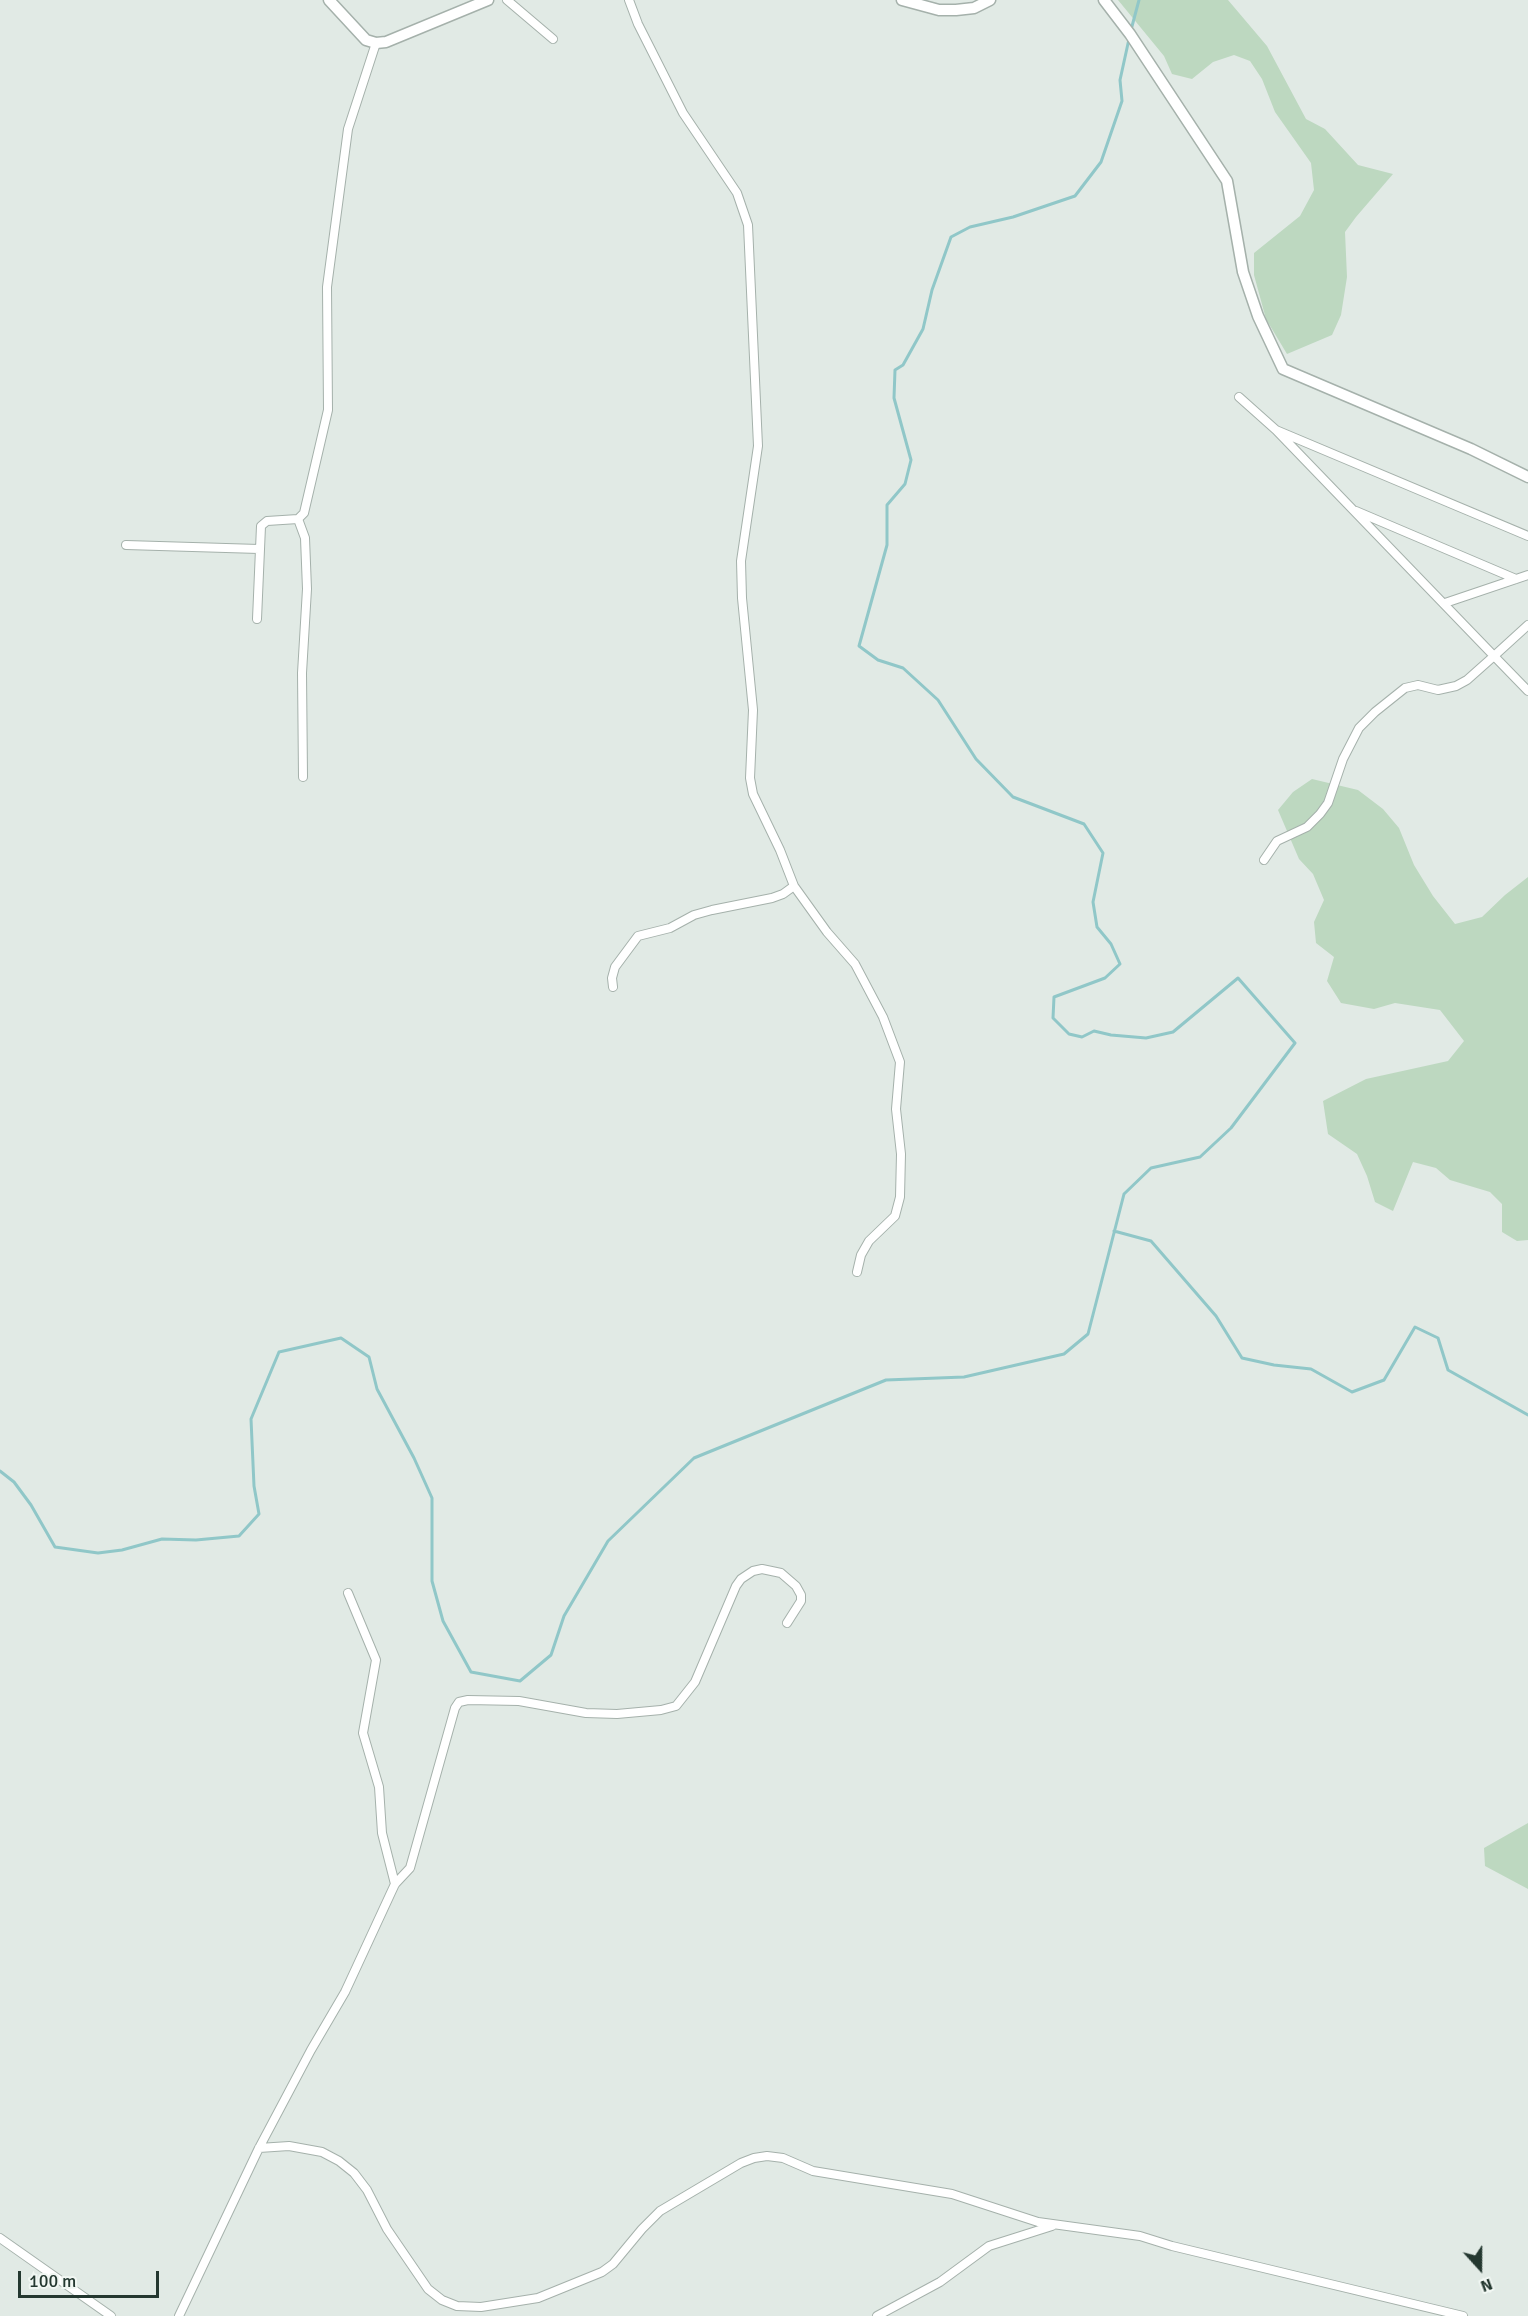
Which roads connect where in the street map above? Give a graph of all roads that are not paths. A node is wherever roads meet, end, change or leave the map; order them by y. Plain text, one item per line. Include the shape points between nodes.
1 (328, 0) edge
2 (488, 0) edge
3 (507, 0) edge
4 (629, 0) edge
5 (902, 0) edge
6 (990, 0) edge
7 (1104, 0) edge
8 (553, 39) dead end
9 (376, 43) junction
10 (1239, 397) dead end
11 (1276, 430) junction
12 (1528, 477) edge
13 (1351, 509) junction
14 (298, 519) junction
15 (1528, 536) edge
16 (126, 545) dead end
17 (259, 549) junction
18 (1528, 575) edge
19 (1516, 579) junction
20 (1444, 603) junction
21 (257, 619) dead end
22 (1528, 626) edge
23 (1494, 656) junction
24 (1528, 691) edge
25 (303, 777) dead end
26 (1264, 860) dead end
27 (794, 886) junction
28 (613, 987) dead end
29 (857, 1272) dead end
30 (348, 1593) dead end
31 (787, 1623) dead end
32 (395, 1884) junction
33 (260, 2148) junction
34 (1056, 2225) junction
35 (0, 2238) edge
36 (1435, 2312) edge
37 (111, 2316) edge
38 (179, 2316) edge
39 (877, 2316) edge
40 (1463, 2316) edge

1 - 9 street via 366,40
2 - 9 street
3 - 8 street
4 - 27 street via 683,113 737,193 748,225 758,446 741,561 753,710 750,778 753,794
5 - 6 street via 939,10 956,10 974,8
7 - 12 street via 1227,181 1243,272 1283,369
9 - 14 street via 348,129 327,287 328,410 304,513
10 - 11 street
11 - 13 street
11 - 15 street
13 - 19 street
13 - 20 street
14 - 17 street via 265,522 261,526
14 - 25 street via 305,538 307,589 302,673
16 - 17 street
17 - 21 street
18 - 19 street
19 - 20 street
20 - 23 street
22 - 23 street
23 - 24 street
23 - 26 street via 1456,687 1438,690 1410,686 1375,712 1359,728 1320,814 1307,827 1277,841
27 - 28 street via 772,898 694,915 670,928 638,936 615,968
27 - 29 street via 855,964 883,1017 900,1062 896,1108 900,1197 895,1216 869,1241
30 - 32 street via 376,1660 363,1733 379,1787 382,1833
31 - 32 street via 801,1601 796,1586 781,1573 753,1571 736,1586 695,1682 676,1706 617,1714 586,1713 519,1701 459,1702 410,1868
32 - 33 street via 345,1992
33 - 34 street via 289,2146 322,2152 346,2167 367,2190 387,2229 428,2289 458,2306 481,2307 538,2298 602,2272 660,2211 741,2163 767,2156 783,2158 813,2171 952,2194
33 - 38 street
34 - 36 street via 1140,2236
34 - 39 street via 989,2246 940,2282
35 - 37 street
36 - 40 street

